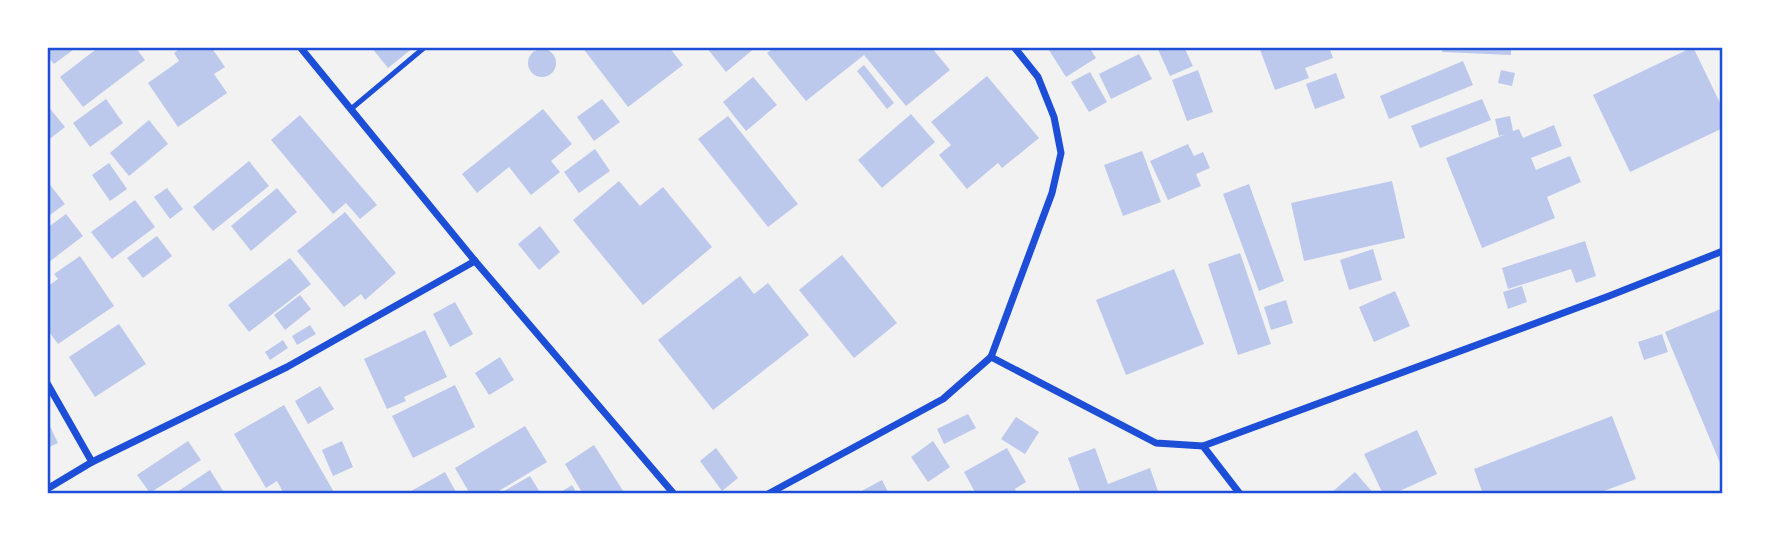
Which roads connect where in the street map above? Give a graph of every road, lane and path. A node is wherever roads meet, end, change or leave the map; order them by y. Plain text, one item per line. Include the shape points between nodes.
1 (300, 47) edge
2 (425, 47) edge
3 (1014, 47) edge
4 (351, 109) junction
5 (1723, 251) edge
6 (475, 261) junction
7 (991, 357) junction
8 (47, 383) edge
9 (1203, 446) junction
10 (92, 462) junction
11 (47, 489) edge
12 (674, 494) edge
13 (768, 494) edge
14 (1240, 494) edge

1 - 4 street
2 - 4 lane
3 - 7 street via 1038,77 1054,117 1061,153 1052,194
4 - 6 street
5 - 9 street
6 - 10 street via 287,367
6 - 12 street
7 - 9 street via 1156,443
7 - 13 street via 943,399
8 - 10 street
9 - 14 street
10 - 11 street

